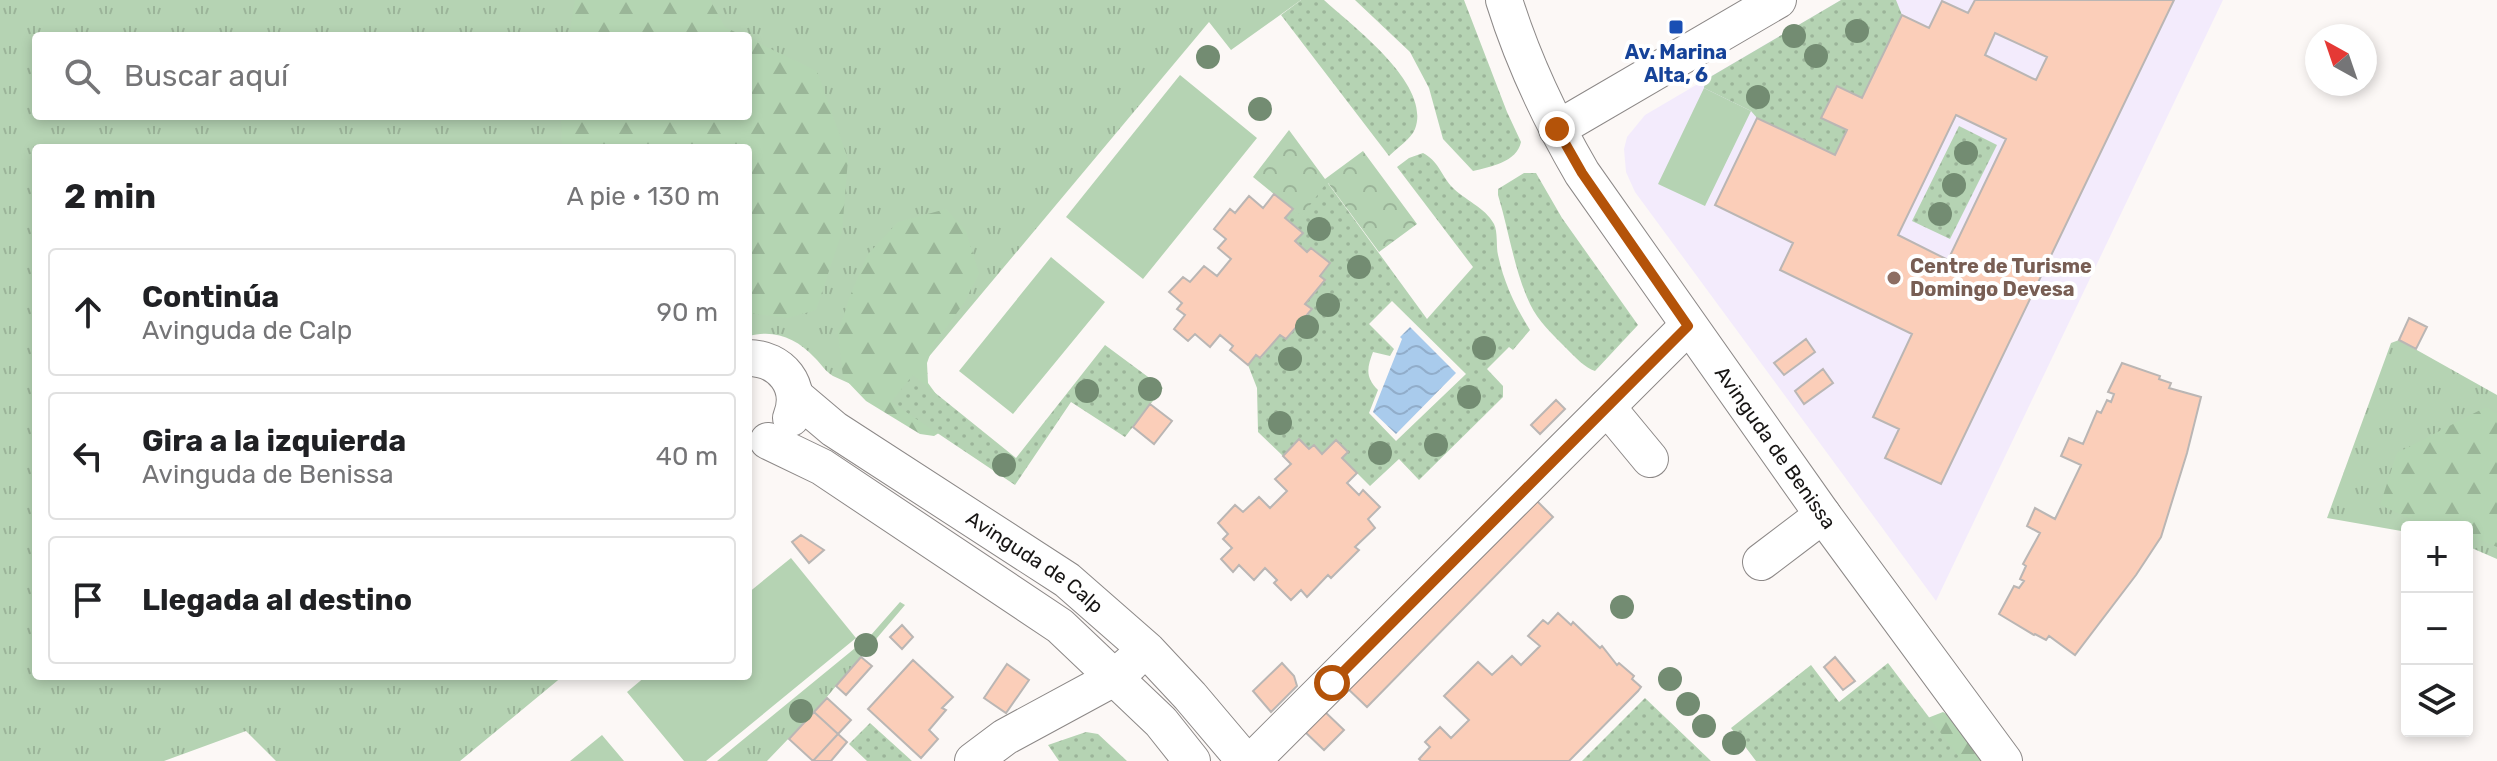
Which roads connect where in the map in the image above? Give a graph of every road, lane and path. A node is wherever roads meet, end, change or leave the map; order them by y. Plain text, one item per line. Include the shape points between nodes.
1 (1504, 0) edge
2 (1778, 0) edge
3 (1557, 129) junction
4 (1688, 326) junction
5 (752, 358) edge
6 (795, 396) junction
7 (1607, 407) junction
8 (758, 442) edge
9 (1650, 459) dead end
10 (1823, 515) junction
11 (1761, 562) dead end
12 (1147, 650) junction
13 (1114, 678) junction
14 (973, 761) edge
15 (1192, 761) edge
16 (1245, 761) edge
17 (1252, 761) edge
18 (2004, 761) edge

1 - 3 street, Avinguda de Benissa via 1518,46
2 - 3 street
3 - 4 street, Avinguda de Benissa
4 - 7 street
4 - 10 street, Avinguda de Benissa
5 - 6 street, Avinguda de Calp via 784,371
6 - 8 street via 789,423 780,434
6 - 12 street, Avinguda de Calp via 834,429 1067,580
7 - 9 street
7 - 17 street
8 - 13 street, Avinguda de Calp via 822,467 1060,626
10 - 11 street
10 - 18 street, Avinguda de Benissa
12 - 13 street
12 - 16 street, Avinguda de Calp
13 - 14 street via 1005,737
13 - 15 street, Avinguda de Calp via 1161,722

